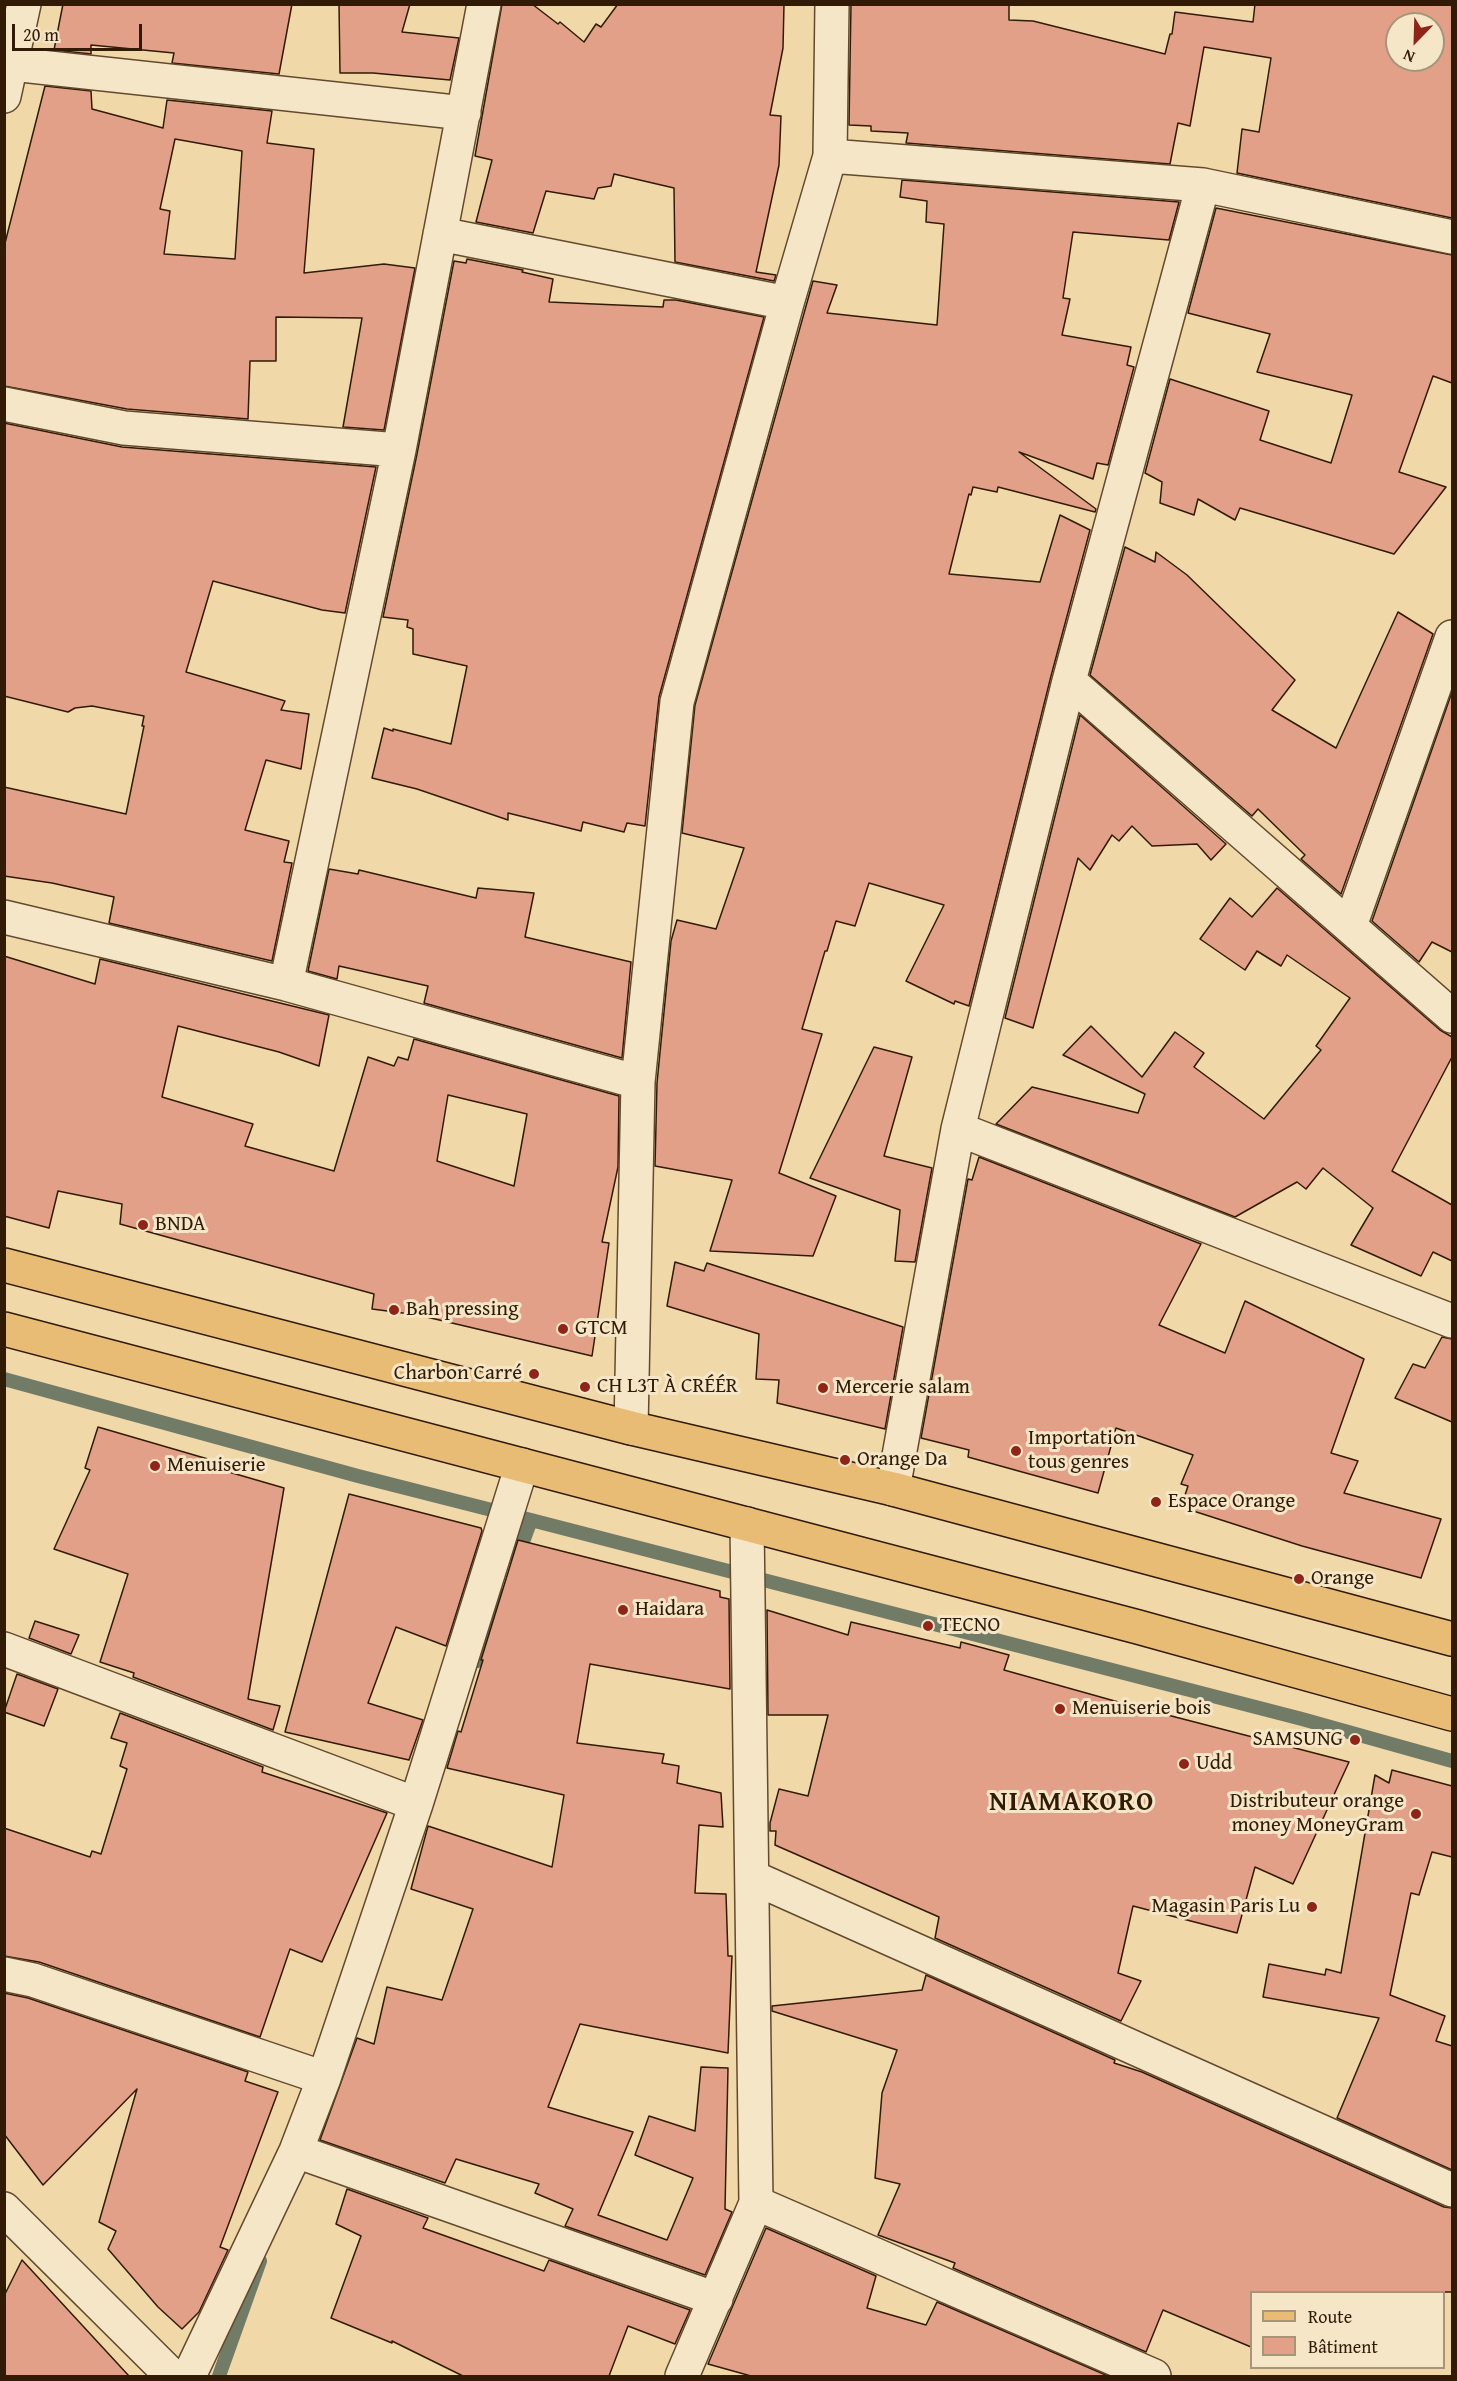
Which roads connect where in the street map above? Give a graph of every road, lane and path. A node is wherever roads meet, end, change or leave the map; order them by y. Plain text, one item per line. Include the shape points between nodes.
1 (24, 4) edge
2 (484, 4) edge
3 (832, 4) edge
4 (12, 64) junction
5 (4, 96) edge
6 (464, 113) junction
7 (830, 156) junction
8 (1203, 185) junction
9 (440, 234) junction
10 (1452, 237) edge
11 (787, 303) junction
12 (4, 404) edge
13 (399, 450) junction
14 (1452, 637) edge
15 (1069, 681) junction
16 (4, 917) edge
17 (1350, 926) junction
18 (286, 984) junction
19 (1452, 1016) edge
20 (638, 1082) junction
21 (958, 1129) junction
22 (4, 1265) edge
23 (1452, 1321) edge
24 (4, 1329) edge
25 (631, 1428) junction
26 (522, 1465) junction
27 (893, 1489) junction
28 (747, 1524) junction
29 (1452, 1636) edge
30 (4, 1649) edge
31 (1452, 1714) edge
32 (416, 1804) junction
33 (752, 1877) junction
34 (4, 1974) edge
35 (324, 2078) junction
36 (296, 2151) junction
37 (1452, 2190) edge
38 (756, 2203) junction
39 (4, 2209) edge
40 (716, 2299) junction
41 (172, 2376) edge
42 (189, 2376) edge
43 (682, 2376) edge
44 (1154, 2376) edge

1 - 4 street
2 - 6 street
3 - 7 street
4 - 5 street
4 - 6 street
6 - 9 street
7 - 8 street
7 - 11 street
8 - 10 street
8 - 15 street
9 - 11 street
9 - 13 street
11 - 20 street via 677,702
12 - 13 street via 124,428
13 - 18 street
14 - 17 street
15 - 17 street
15 - 21 street
16 - 18 street
17 - 19 street
18 - 20 street
20 - 25 street
21 - 23 street
21 - 27 street
22 - 25 main road
24 - 26 main road
25 - 27 main road
26 - 28 main road
26 - 32 street
27 - 29 main road
28 - 31 main road
28 - 33 street
30 - 32 street
32 - 35 street
33 - 37 street
33 - 38 street
34 - 35 street via 33,1980
35 - 36 street
36 - 40 street
36 - 42 street
38 - 40 street
38 - 44 street
39 - 41 street
40 - 43 street

